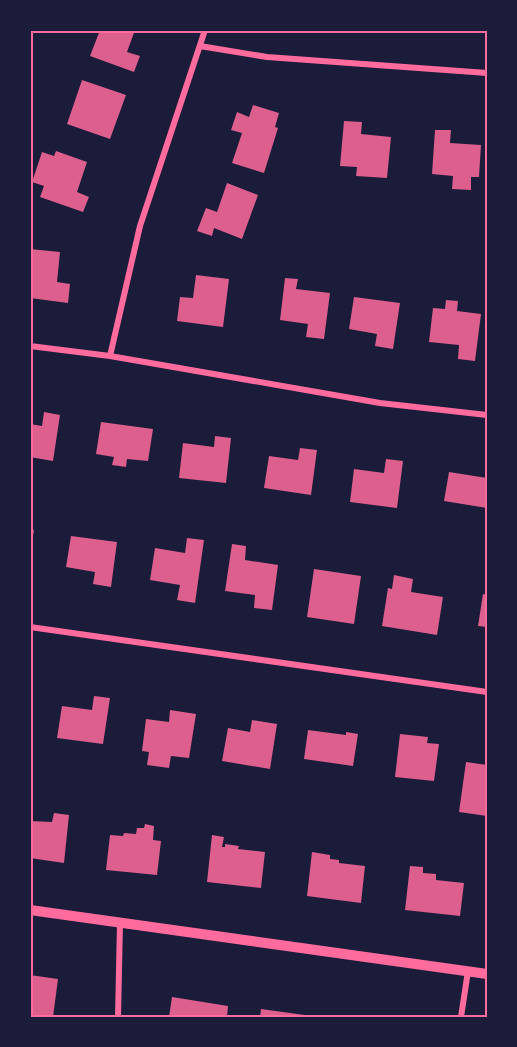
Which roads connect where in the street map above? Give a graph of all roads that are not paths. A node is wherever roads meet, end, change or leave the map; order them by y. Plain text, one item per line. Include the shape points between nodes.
1 (206, 30) edge
2 (200, 46) junction
3 (487, 73) edge
4 (30, 346) edge
5 (110, 356) junction
6 (487, 415) edge
7 (30, 627) edge
8 (487, 692) edge
9 (30, 910) edge
10 (120, 922) junction
11 (468, 971) junction
12 (487, 974) edge
13 (118, 1017) edge
14 (461, 1017) edge

1 - 2 street
2 - 3 street via 267,57
2 - 5 street via 140,226
4 - 5 street
5 - 6 street via 380,403
7 - 8 street
9 - 10 street
10 - 11 street
10 - 13 street
11 - 12 street
11 - 14 street

